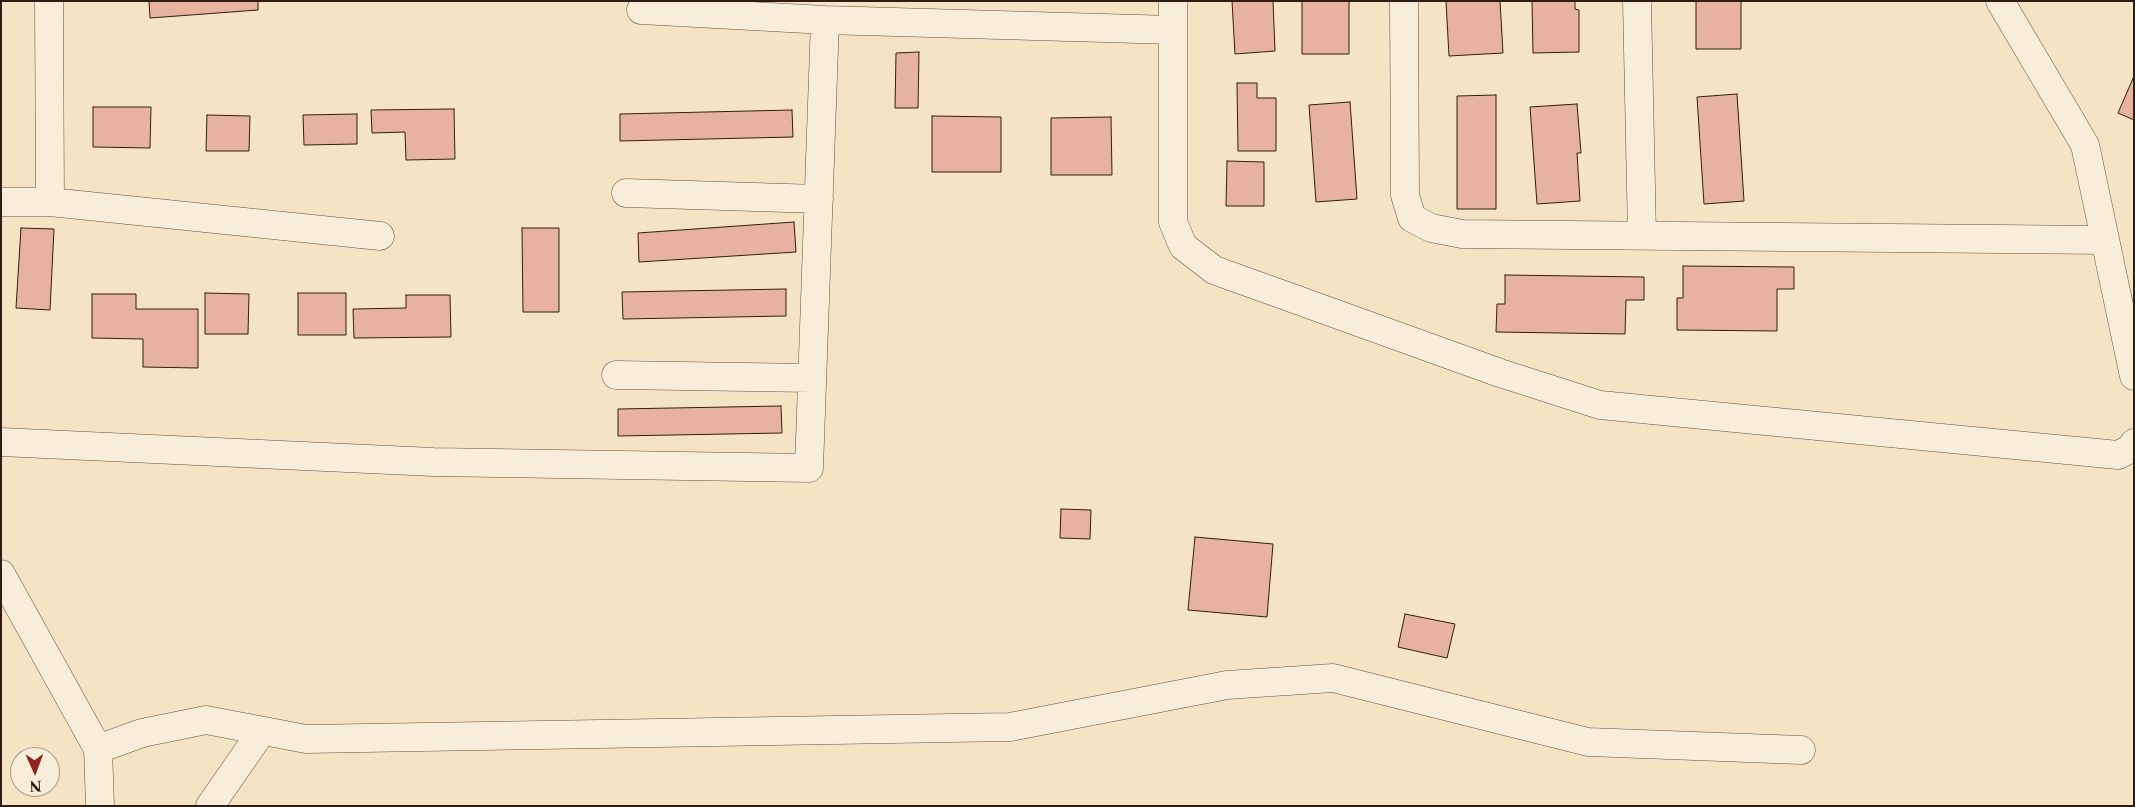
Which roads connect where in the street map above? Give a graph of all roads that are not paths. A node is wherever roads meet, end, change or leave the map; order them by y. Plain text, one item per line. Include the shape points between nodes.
1 (49, 1) edge
2 (1173, 1) edge
3 (1404, 1) edge
4 (1637, 1) edge
5 (2000, 1) edge
6 (641, 10) dead end
7 (825, 20) junction
8 (1173, 30) junction
9 (626, 193) dead end
10 (819, 199) junction
11 (1, 202) edge
12 (50, 202) junction
13 (1642, 235) junction
14 (380, 236) dead end
15 (2105, 240) junction
16 (616, 375) dead end
17 (2134, 376) edge
18 (812, 378) junction
19 (1, 442) edge
20 (2134, 442) edge
21 (1, 574) edge
22 (262, 731) junction
23 (98, 749) junction
24 (1802, 750) dead end
25 (100, 806) edge
26 (210, 806) edge

1 - 12 street
2 - 8 street
3 - 13 street via 1405,195 1412,218 1431,228 1462,234
4 - 13 street
5 - 15 street via 2085,145
6 - 7 street
7 - 8 street
7 - 10 street
8 - 20 street via 1173,222 1183,246 1214,270 1500,373 1600,405 2118,455 2132,448
9 - 10 street
10 - 18 street
11 - 12 street
12 - 14 street
13 - 15 street
15 - 17 street
16 - 18 street
18 - 19 street via 809,468 433,462
21 - 23 street
22 - 23 street via 206,720 142,734
22 - 24 street via 306,739 1010,728 1226,685 1333,678 1588,742
22 - 26 street
23 - 25 street

